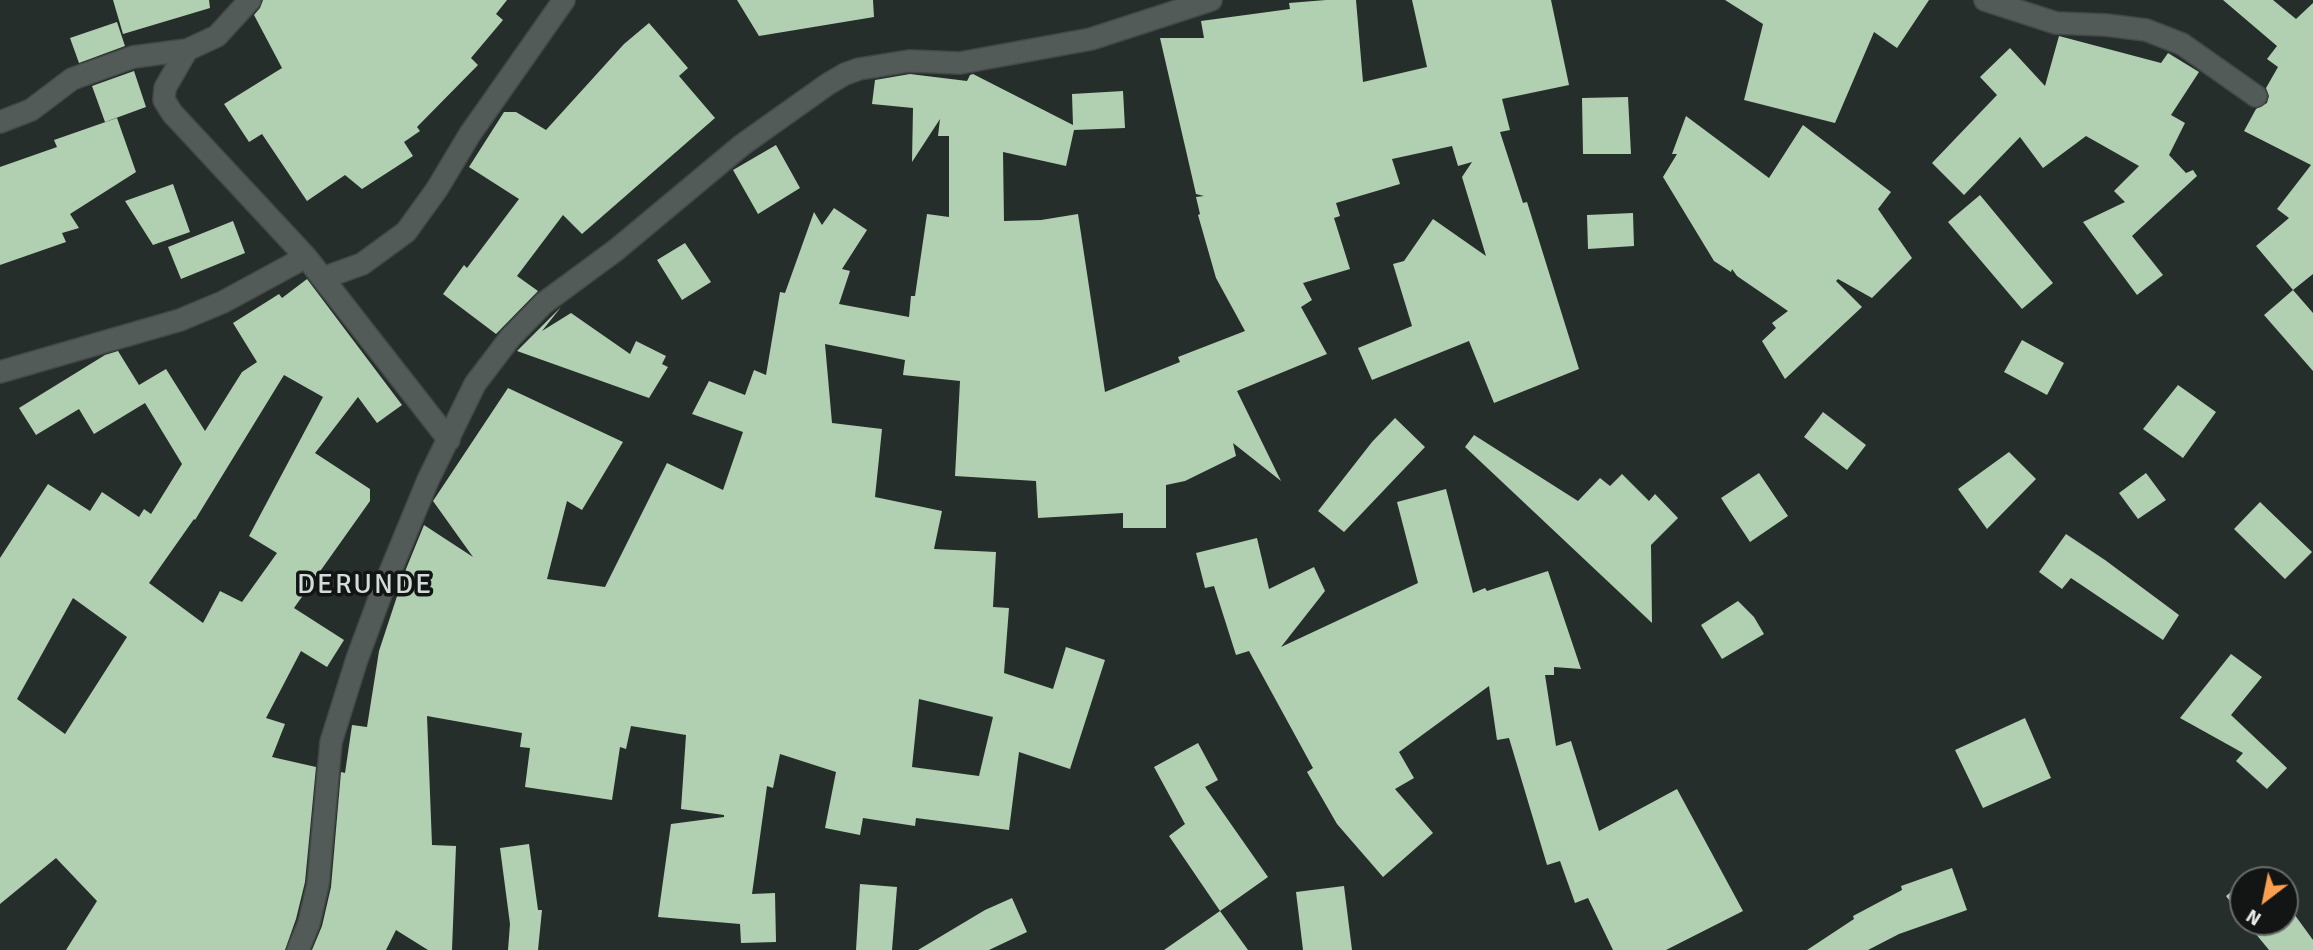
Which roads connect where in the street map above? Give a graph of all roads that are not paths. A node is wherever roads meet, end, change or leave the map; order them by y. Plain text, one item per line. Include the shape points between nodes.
1 (250, 0) edge
2 (564, 0) edge
3 (1211, 0) edge
4 (1985, 0) edge
5 (187, 50) junction
6 (2256, 96) dead end
7 (0, 122) edge
8 (306, 257) junction
9 (323, 278) junction
10 (0, 372) edge
11 (449, 440) junction
12 (298, 950) edge

1 - 5 street via 217,36
2 - 9 street via 407,232 362,264
3 - 11 street via 1091,39 960,63 909,61 859,69 828,84 742,145 617,250 544,303 489,362
4 - 6 street via 2056,23 2146,30 2182,44
5 - 7 street via 133,57 72,79 31,110
5 - 8 street via 165,88 164,100
8 - 9 street
8 - 10 street via 180,320
9 - 11 street
11 - 12 street via 381,594 331,742 318,884

